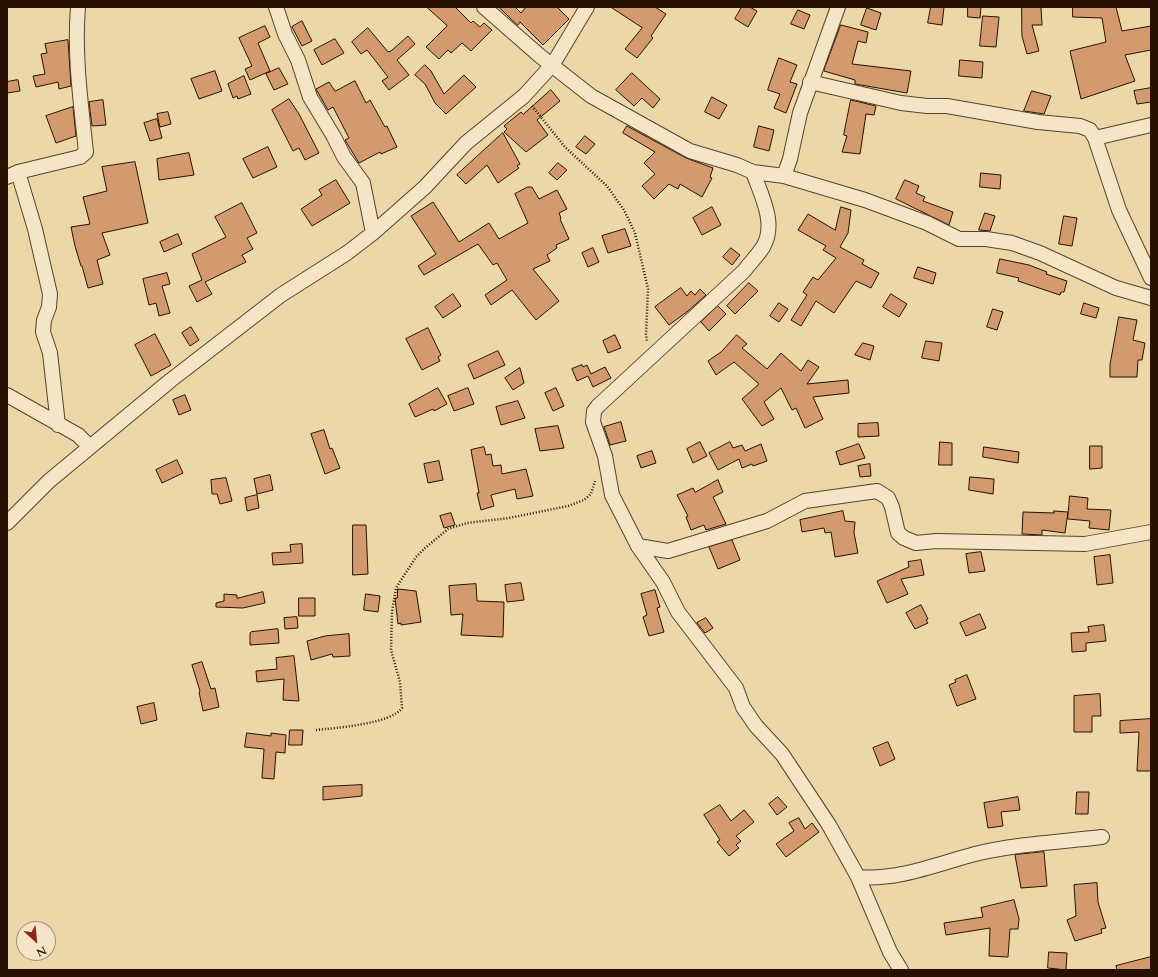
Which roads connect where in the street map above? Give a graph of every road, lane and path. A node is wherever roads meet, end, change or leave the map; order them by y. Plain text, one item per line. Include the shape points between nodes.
1 (78, 7) edge
2 (276, 7) edge
3 (484, 7) edge
4 (587, 7) edge
5 (838, 7) edge
6 (553, 64) junction
7 (810, 82) junction
8 (524, 96) junction
9 (1151, 125) edge
10 (1095, 138) junction
11 (753, 172) junction
12 (12, 175) edge
13 (784, 176) junction
14 (374, 233) junction
15 (1151, 278) edge
16 (1151, 298) edge
17 (651, 357) junction
18 (7, 395) edge
19 (58, 425) junction
20 (90, 446) junction
21 (605, 456) junction
22 (7, 523) edge
23 (1151, 532) edge
24 (638, 546) junction
25 (316, 730) dead end
26 (1102, 838) dead end
27 (858, 877) junction
28 (901, 970) edge

1 - 12 street via 78,74 86,152 80,157
2 - 14 street via 310,97 344,157 363,183
3 - 6 street via 540,56
4 - 6 street
5 - 7 street
6 - 8 street
6 - 11 street via 591,96 690,151
7 - 10 street via 901,103 948,106 1038,122 1080,126 1090,130
7 - 13 street
8 - 14 street via 466,143 425,187
8 - 17 path via 565,147 607,186 624,210 635,233 648,289 646,334
9 - 10 street
10 - 15 street via 1119,210
11 - 13 street
11 - 17 street via 767,213 770,231 764,247 744,272
12 - 19 street via 35,229 50,294 43,332 50,353
13 - 16 street via 865,200 927,223 959,239 986,239 1012,243 1116,288
14 - 20 street via 281,295
17 - 21 street via 594,411 593,422
18 - 19 street
19 - 20 street via 78,435
20 - 22 street via 49,481
21 - 24 street via 612,495
21 - 25 path via 591,494 578,503 509,518 468,523 448,529 425,548 400,580 394,598 391,650 400,682 402,708 392,717
23 - 24 street via 1085,544 936,541 916,543 898,533 888,498 877,491 805,501 767,521 668,551
24 - 27 street via 663,582 678,612 736,688 742,707 782,754 810,796
26 - 27 street via 976,854 872,879
27 - 28 street via 890,952

